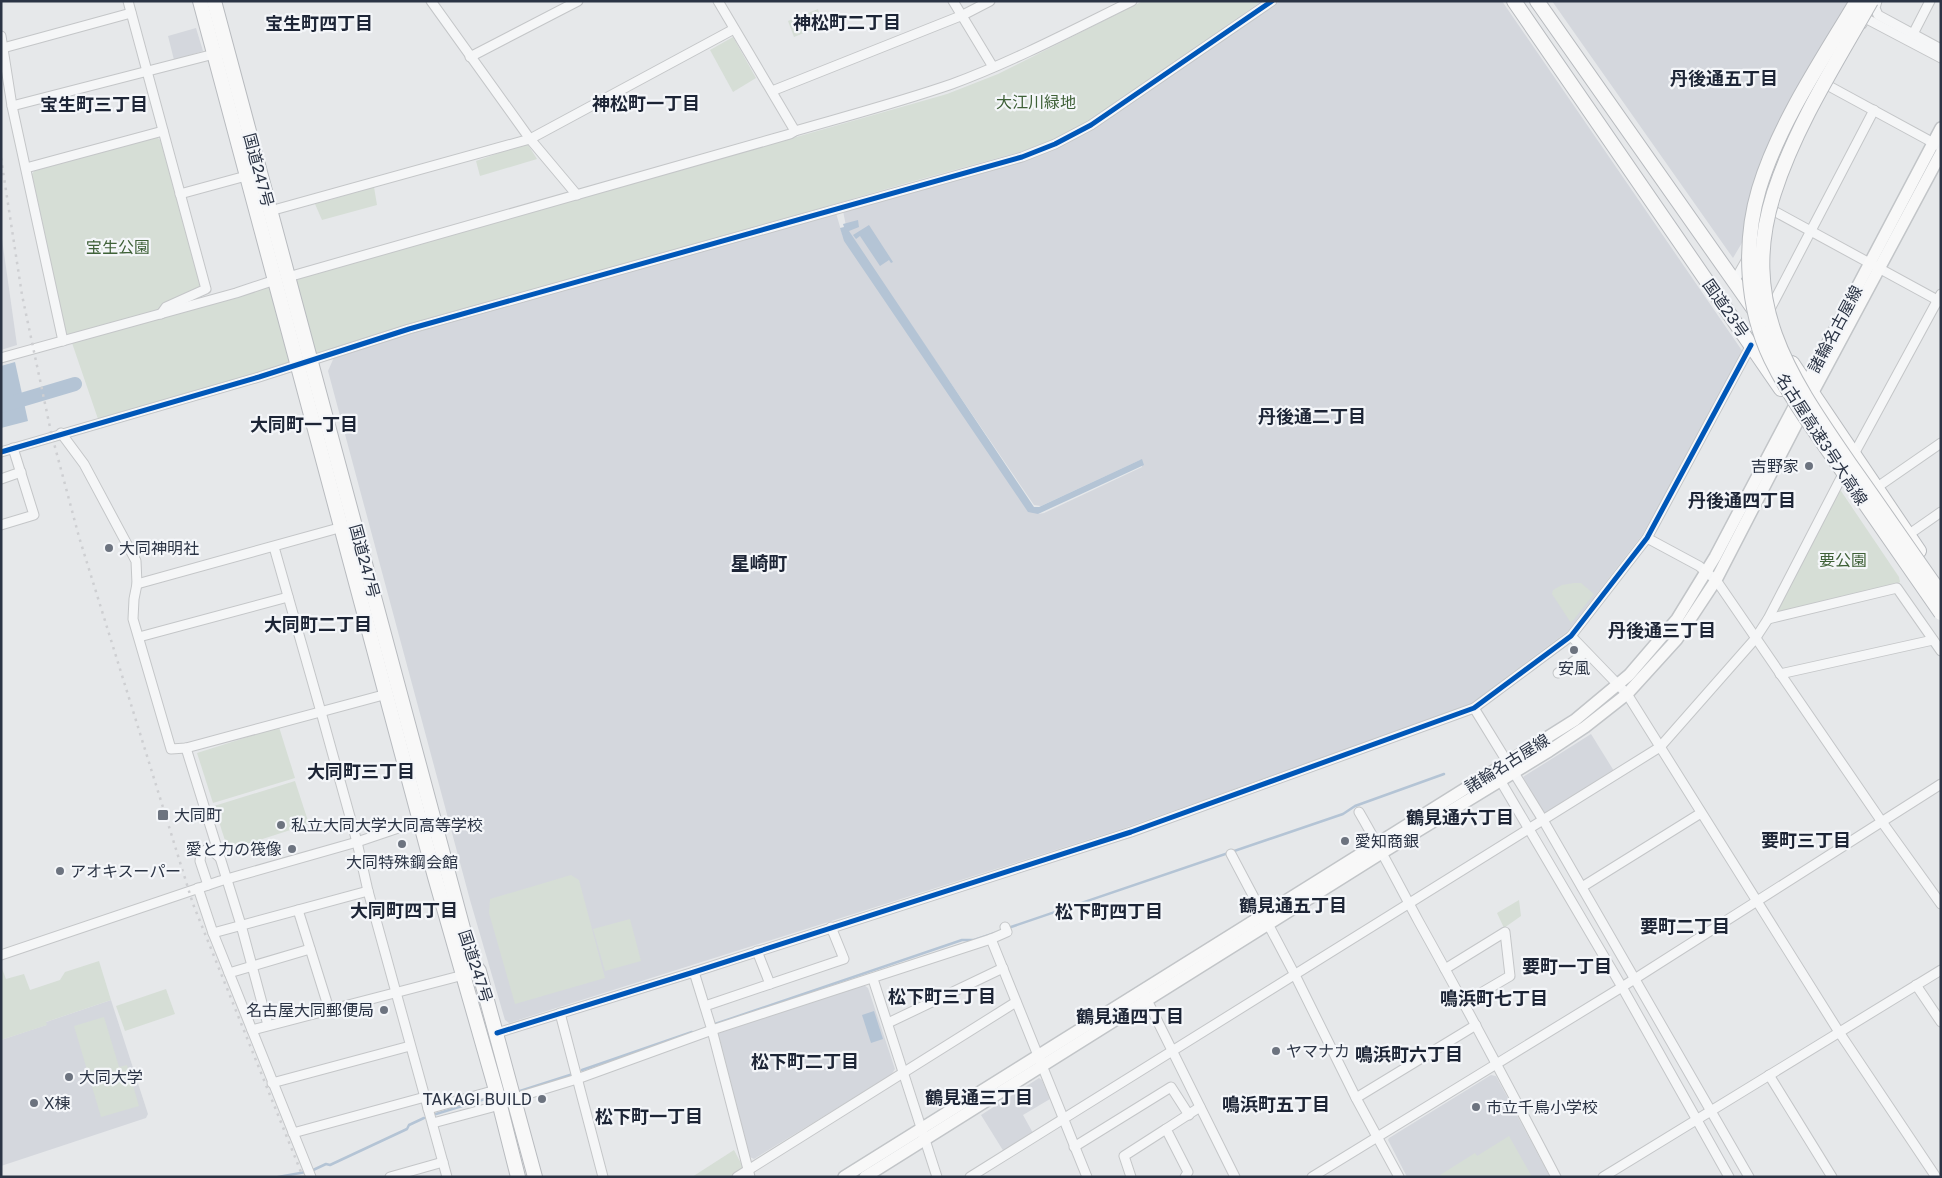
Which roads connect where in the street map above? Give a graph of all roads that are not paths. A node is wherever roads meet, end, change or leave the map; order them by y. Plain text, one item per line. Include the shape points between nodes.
1 (128, 1) edge
2 (200, 1) edge
3 (214, 1) edge
4 (431, 1) edge
5 (578, 1) edge
6 (718, 1) edge
7 (953, 1) edge
8 (990, 1) edge
9 (1132, 1) edge
10 (1272, 1) edge
11 (1514, 1) edge
12 (1857, 1) edge
13 (1869, 1) edge
14 (1877, 1) edge
15 (1930, 1) edge
16 (1538, 3) edge
17 (131, 13) junction
18 (962, 16) junction
19 (1865, 18) junction
20 (734, 29) junction
21 (1913, 34) junction
22 (1, 36) edge
23 (3, 48) junction
24 (1941, 49) edge
25 (227, 50) junction
26 (213, 54) junction
27 (470, 57) junction
28 (1941, 58) edge
29 (1840, 62) junction
30 (993, 67) junction
31 (146, 70) junction
32 (1827, 85) junction
33 (772, 91) junction
34 (12, 106) junction
35 (1874, 110) junction
36 (1941, 128) edge
37 (163, 131) junction
38 (795, 131) junction
39 (530, 139) junction
40 (1937, 145) edge
41 (1941, 154) edge
42 (26, 168) junction
43 (246, 176) junction
44 (180, 194) junction
45 (577, 195) junction
46 (270, 211) junction
47 (1774, 211) junction
48 (1811, 230) junction
49 (1875, 265) junction
50 (282, 279) junction
51 (1734, 282) junction
52 (1940, 299) edge
53 (161, 314) junction
54 (1763, 322) junction
55 (63, 341) junction
56 (1751, 345) junction
57 (1, 358) edge
58 (304, 362) junction
59 (1809, 387) junction
60 (1797, 412) junction
61 (61, 433) junction
62 (1941, 443) edge
63 (13, 448) junction
64 (1, 452) edge
65 (1854, 454) junction
66 (21, 472) junction
67 (1842, 476) junction
68 (1, 478) edge
69 (1876, 488) junction
70 (1941, 512) edge
71 (1, 525) edge
72 (349, 526) junction
73 (1908, 534) junction
74 (1647, 538) junction
75 (274, 547) junction
76 (1706, 572) junction
77 (1939, 578) edge
78 (1716, 580) junction
79 (137, 584) junction
80 (1941, 594) edge
81 (288, 597) junction
82 (1941, 613) edge
83 (1768, 619) junction
84 (1571, 636) junction
85 (139, 637) junction
86 (1755, 639) junction
87 (1933, 640) junction
88 (1941, 651) edge
89 (1586, 652) junction
90 (1558, 673) dead end
91 (1780, 674) junction
92 (1618, 685) junction
93 (387, 694) junction
94 (1627, 694) junction
95 (1474, 708) junction
96 (321, 712) junction
97 (1660, 747) junction
98 (186, 748) junction
99 (1512, 766) junction
100 (1500, 780) junction
101 (1941, 784) edge
102 (1359, 812) dead end
103 (1701, 813) junction
104 (427, 819) junction
105 (1543, 820) junction
106 (1882, 822) junction
107 (1529, 828) junction
108 (356, 842) junction
109 (1381, 848) junction
110 (1231, 854) dead end
111 (219, 857) junction
112 (227, 879) junction
113 (208, 885) junction
114 (1582, 887) junction
115 (198, 888) junction
116 (368, 891) junction
117 (1757, 902) junction
118 (1409, 904) junction
119 (1941, 904) edge
120 (298, 910) junction
121 (1266, 920) junction
122 (241, 925) junction
123 (831, 927) junction
124 (1006, 929) dead end
125 (213, 933) junction
126 (991, 939) junction
127 (310, 949) junction
128 (757, 951) junction
129 (1, 955) edge
130 (252, 966) junction
131 (1003, 968) junction
132 (1445, 969) junction
133 (479, 970) junction
134 (1941, 970) edge
135 (694, 972) junction
136 (229, 973) junction
137 (462, 975) junction
138 (1295, 975) junction
139 (873, 979) junction
140 (1635, 979) junction
141 (770, 984) junction
142 (1916, 985) junction
143 (1622, 987) junction
144 (396, 991) junction
145 (1145, 996) junction
146 (1016, 1002) junction
147 (1464, 1003) junction
148 (705, 1006) junction
149 (329, 1009) junction
150 (560, 1013) junction
151 (1941, 1022) edge
152 (888, 1023) junction
153 (268, 1025) junction
154 (1476, 1025) junction
155 (252, 1030) junction
156 (712, 1030) junction
157 (1839, 1032) junction
158 (497, 1033) junction
159 (410, 1046) junction
160 (1173, 1051) junction
161 (1040, 1062) junction
162 (1497, 1064) junction
163 (905, 1073) junction
164 (1770, 1075) junction
165 (576, 1079) junction
166 (272, 1083) junction
167 (496, 1090) junction
168 (425, 1097) junction
169 (515, 1098) junction
170 (1356, 1098) junction
171 (500, 1105) junction
172 (1200, 1107) junction
173 (428, 1109) junction
174 (1711, 1110) junction
175 (1188, 1115) junction
176 (1063, 1118) junction
177 (1697, 1119) junction
178 (433, 1123) junction
179 (1166, 1129) junction
180 (293, 1133) junction
181 (922, 1135) junction
182 (1379, 1136) junction
183 (1074, 1146) junction
184 (443, 1162) junction
185 (309, 1172) edge
186 (749, 1173) edge
187 (1935, 1174) edge
188 (1083, 1175) edge
189 (390, 1177) edge
190 (447, 1177) edge
191 (518, 1177) edge
192 (535, 1177) edge
193 (603, 1177) edge
194 (737, 1177) edge
195 (844, 1177) edge
196 (865, 1177) edge
197 (937, 1177) edge
198 (970, 1177) edge
199 (1131, 1177) edge
200 (1185, 1177) edge
201 (1235, 1177) edge
202 (1312, 1177) edge
203 (1399, 1177) edge
204 (1556, 1177) edge
205 (1603, 1177) edge
206 (1730, 1177) edge
207 (1748, 1177) edge
208 (1832, 1177) edge

1 - 17 street
2 - 26 highway, 国道247号
3 - 25 highway, 国道247号
4 - 27 street
5 - 27 street
6 - 20 street
7 - 18 street
8 - 18 street
9 - 30 street
10 - 58 street via 1091,125 1022,157 409,329
11 - 56 highway, 国道23号
12 - 29 street via 1846,22
12 - 82 highway, 名古屋高速3号大高線, bridge via 1789,119 1760,187 1750,244 1752,291 1770,357 1792,398
13 - 19 highway via 1863,10
13 - 80 highway, 名古屋高速3号大高線, bridge via 1802,124 1781,174 1764,242 1763,282 1767,308 1780,349 1804,397
14 - 21 street via 1878,15
15 - 21 street
16 - 51 highway, 国道23号
17 - 23 street
17 - 31 street
18 - 30 street
18 - 33 street
19 - 28 street
19 - 29 street
20 - 33 street
20 - 39 street
21 - 24 street
22 - 23 street
23 - 34 street
25 - 26 street
25 - 46 highway, 国道247号
26 - 31 street
26 - 43 highway, 国道247号
27 - 39 street
29 - 32 street
30 - 38 street via 890,104
31 - 34 street
31 - 37 street
32 - 35 street
32 - 47 street via 1789,156
33 - 38 street
34 - 42 street
35 - 40 street
35 - 48 street
36 - 40 main road, 諸輪名古屋線
37 - 42 street
37 - 44 street
38 - 45 street
39 - 45 street
39 - 46 street
40 - 49 main road, 諸輪名古屋線
41 - 49 main road, 諸輪名古屋線
42 - 55 street
43 - 44 street
43 - 50 highway, 国道247号
44 - 53 street via 206,289 166,307
45 - 50 street
46 - 50 highway, 国道247号
47 - 48 street
47 - 51 street
48 - 49 street
48 - 54 street
49 - 52 street
49 - 59 main road, 諸輪名古屋線
50 - 53 street
50 - 58 highway, 国道247号
51 - 54 highway, 国道23号
52 - 65 street
53 - 55 street
54 - 59 highway, 国道23号
55 - 57 street
56 - 60 highway, 国道23号
56 - 74 street
58 - 61 street
58 - 72 highway, 国道247号
59 - 60 main road, 諸輪名古屋線
59 - 65 highway, 国道23号
60 - 67 highway, 国道23号
60 - 76 main road, 諸輪名古屋線
60 - 78 main road, 諸輪名古屋線
61 - 63 street
61 - 79 street via 84,464 136,561
62 - 69 street
63 - 64 street
63 - 66 street
65 - 69 highway, 国道23号
66 - 68 street
66 - 71 street via 34,515
67 - 82 highway, 国道23号
67 - 83 street
69 - 73 highway, 国道23号
70 - 73 street
72 - 75 street
72 - 93 highway, 国道247号
72 - 104 highway, 国道247号
73 - 77 highway, 国道23号
74 - 76 street
74 - 84 street
75 - 79 street
75 - 81 street
76 - 78 street
76 - 92 main road, 諸輪名古屋線 via 1677,619
78 - 86 street
78 - 94 main road, 諸輪名古屋線 via 1677,639
79 - 85 street via 133,619
81 - 85 street
81 - 96 street
83 - 86 street
83 - 87 street via 1897,588
84 - 89 street
84 - 95 street
85 - 98 street via 171,749
86 - 91 street
86 - 97 street
87 - 88 street
87 - 91 street
89 - 90 street
89 - 92 street
91 - 106 street
92 - 94 street
92 - 99 main road, 諸輪名古屋線
93 - 96 street
93 - 104 highway, 国道247号
94 - 97 street
94 - 99 main road, 諸輪名古屋線 via 1585,727
95 - 99 street
95 - 123 street via 1131,832
96 - 98 street
96 - 108 street
97 - 103 street
97 - 105 street
98 - 111 street
99 - 100 main road, 諸輪名古屋線
99 - 105 street
99 - 109 main road, 諸輪名古屋線
100 - 107 street
100 - 109 main road, 諸輪名古屋線
101 - 106 street
102 - 109 street
103 - 114 street
103 - 117 street
104 - 108 street
104 - 133 highway, 国道247号 via 472,962
104 - 137 highway, 国道247号
105 - 107 street
105 - 114 street
106 - 117 street
106 - 119 street
107 - 118 street
107 - 143 street
108 - 112 street
108 - 116 street
109 - 118 street
109 - 121 main road, 諸輪名古屋線
110 - 121 street
111 - 112 street
111 - 113 street via 209,848 200,853
112 - 113 street
112 - 122 street
113 - 115 street
114 - 140 street
115 - 125 street
115 - 129 street
116 - 120 street
116 - 144 street
117 - 140 street
117 - 157 street
118 - 132 street
118 - 138 street
120 - 122 street
120 - 127 street
121 - 138 street
121 - 145 main road, 諸輪名古屋線
122 - 125 street
122 - 130 street
123 - 128 street
123 - 141 street via 844,959
124 - 126 street via 1007,932
125 - 136 street
126 - 131 street
126 - 139 street
127 - 130 street
127 - 149 street
128 - 135 street
128 - 141 street
130 - 136 street
130 - 153 street
131 - 146 street
131 - 152 street
132 - 147 street
132 - 147 street via 1505,932 1510,976
133 - 137 street
133 - 158 highway, 国道247号
134 - 142 street
135 - 148 street
135 - 150 street
136 - 155 street
137 - 144 street
137 - 167 highway, 国道247号
138 - 160 street
138 - 170 street
139 - 152 street
139 - 156 street
140 - 143 street
140 - 174 street
141 - 148 street
142 - 151 street
142 - 157 street
143 - 162 street
143 - 177 street
144 - 149 street
144 - 159 street
145 - 160 street
145 - 161 main road, 諸輪名古屋線
146 - 161 street
146 - 163 street
147 - 154 street
148 - 156 street
149 - 153 street
150 - 158 street
150 - 165 street
152 - 163 street
153 - 155 street
154 - 162 street
154 - 170 street
155 - 166 street
156 - 165 street
156 - 186 street
157 - 164 street
157 - 187 street
158 - 169 highway, 国道247号
159 - 166 street
159 - 168 street
160 - 172 street
160 - 176 street
161 - 176 street
161 - 181 main road, 諸輪名古屋線
162 - 182 street
162 - 204 street
163 - 181 street
163 - 186 street
164 - 174 street
164 - 208 street
165 - 169 street
165 - 193 street
166 - 180 street
167 - 171 highway, 国道247号
167 - 173 street
168 - 173 street
168 - 180 street
169 - 192 highway, 国道247号
170 - 182 street
171 - 178 street
171 - 191 highway, 国道247号
172 - 175 street
172 - 201 street
173 - 178 street
174 - 177 street
174 - 207 street
175 - 179 street
175 - 183 street via 1171,1087
176 - 183 street
176 - 198 street
177 - 205 street
177 - 206 street
178 - 184 street
179 - 199 street via 1124,1156
179 - 200 street via 1188,1172
180 - 185 street
181 - 195 main road, 諸輪名古屋線
181 - 196 main road, 諸輪名古屋線
181 - 197 street
182 - 202 street
182 - 203 street
183 - 188 street
184 - 189 street
184 - 190 street
186 - 194 street

